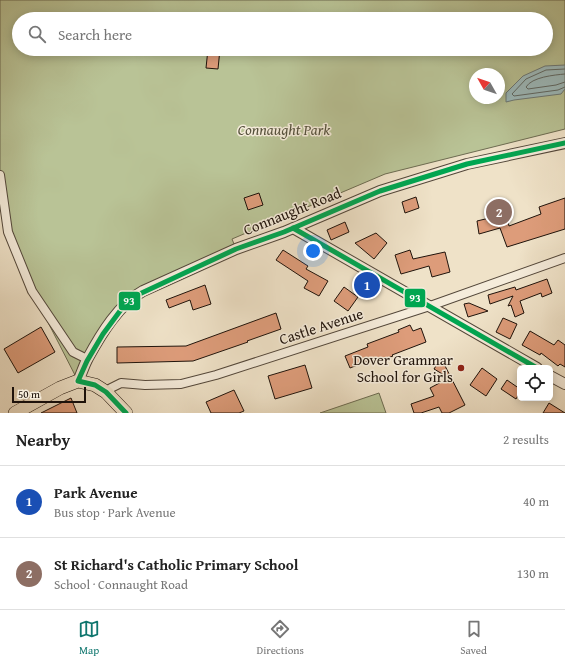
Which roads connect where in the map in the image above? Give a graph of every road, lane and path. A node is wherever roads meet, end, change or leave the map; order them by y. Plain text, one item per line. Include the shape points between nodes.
1 (565, 144) edge
2 (0, 175) edge
3 (293, 228) junction
4 (565, 258) edge
5 (430, 306) junction
6 (87, 359) junction
7 (532, 365) edge
8 (553, 378) edge
9 (78, 381) junction
10 (565, 384) edge
11 (106, 392) junction
12 (15, 413) edge
13 (126, 413) edge

1 - 3 street, Connaught Road via 467,164 414,180 380,191
2 - 6 street via 8,232 32,291 73,352
3 - 5 street
3 - 6 street, Connaught Road via 236,249 132,296
4 - 5 street, Castle Avenue
5 - 7 street
5 - 11 street, Castle Avenue via 181,384 121,383
6 - 9 street, Connaught Road
8 - 10 street
9 - 11 main road via 95,385
9 - 12 main road
11 - 13 main road

